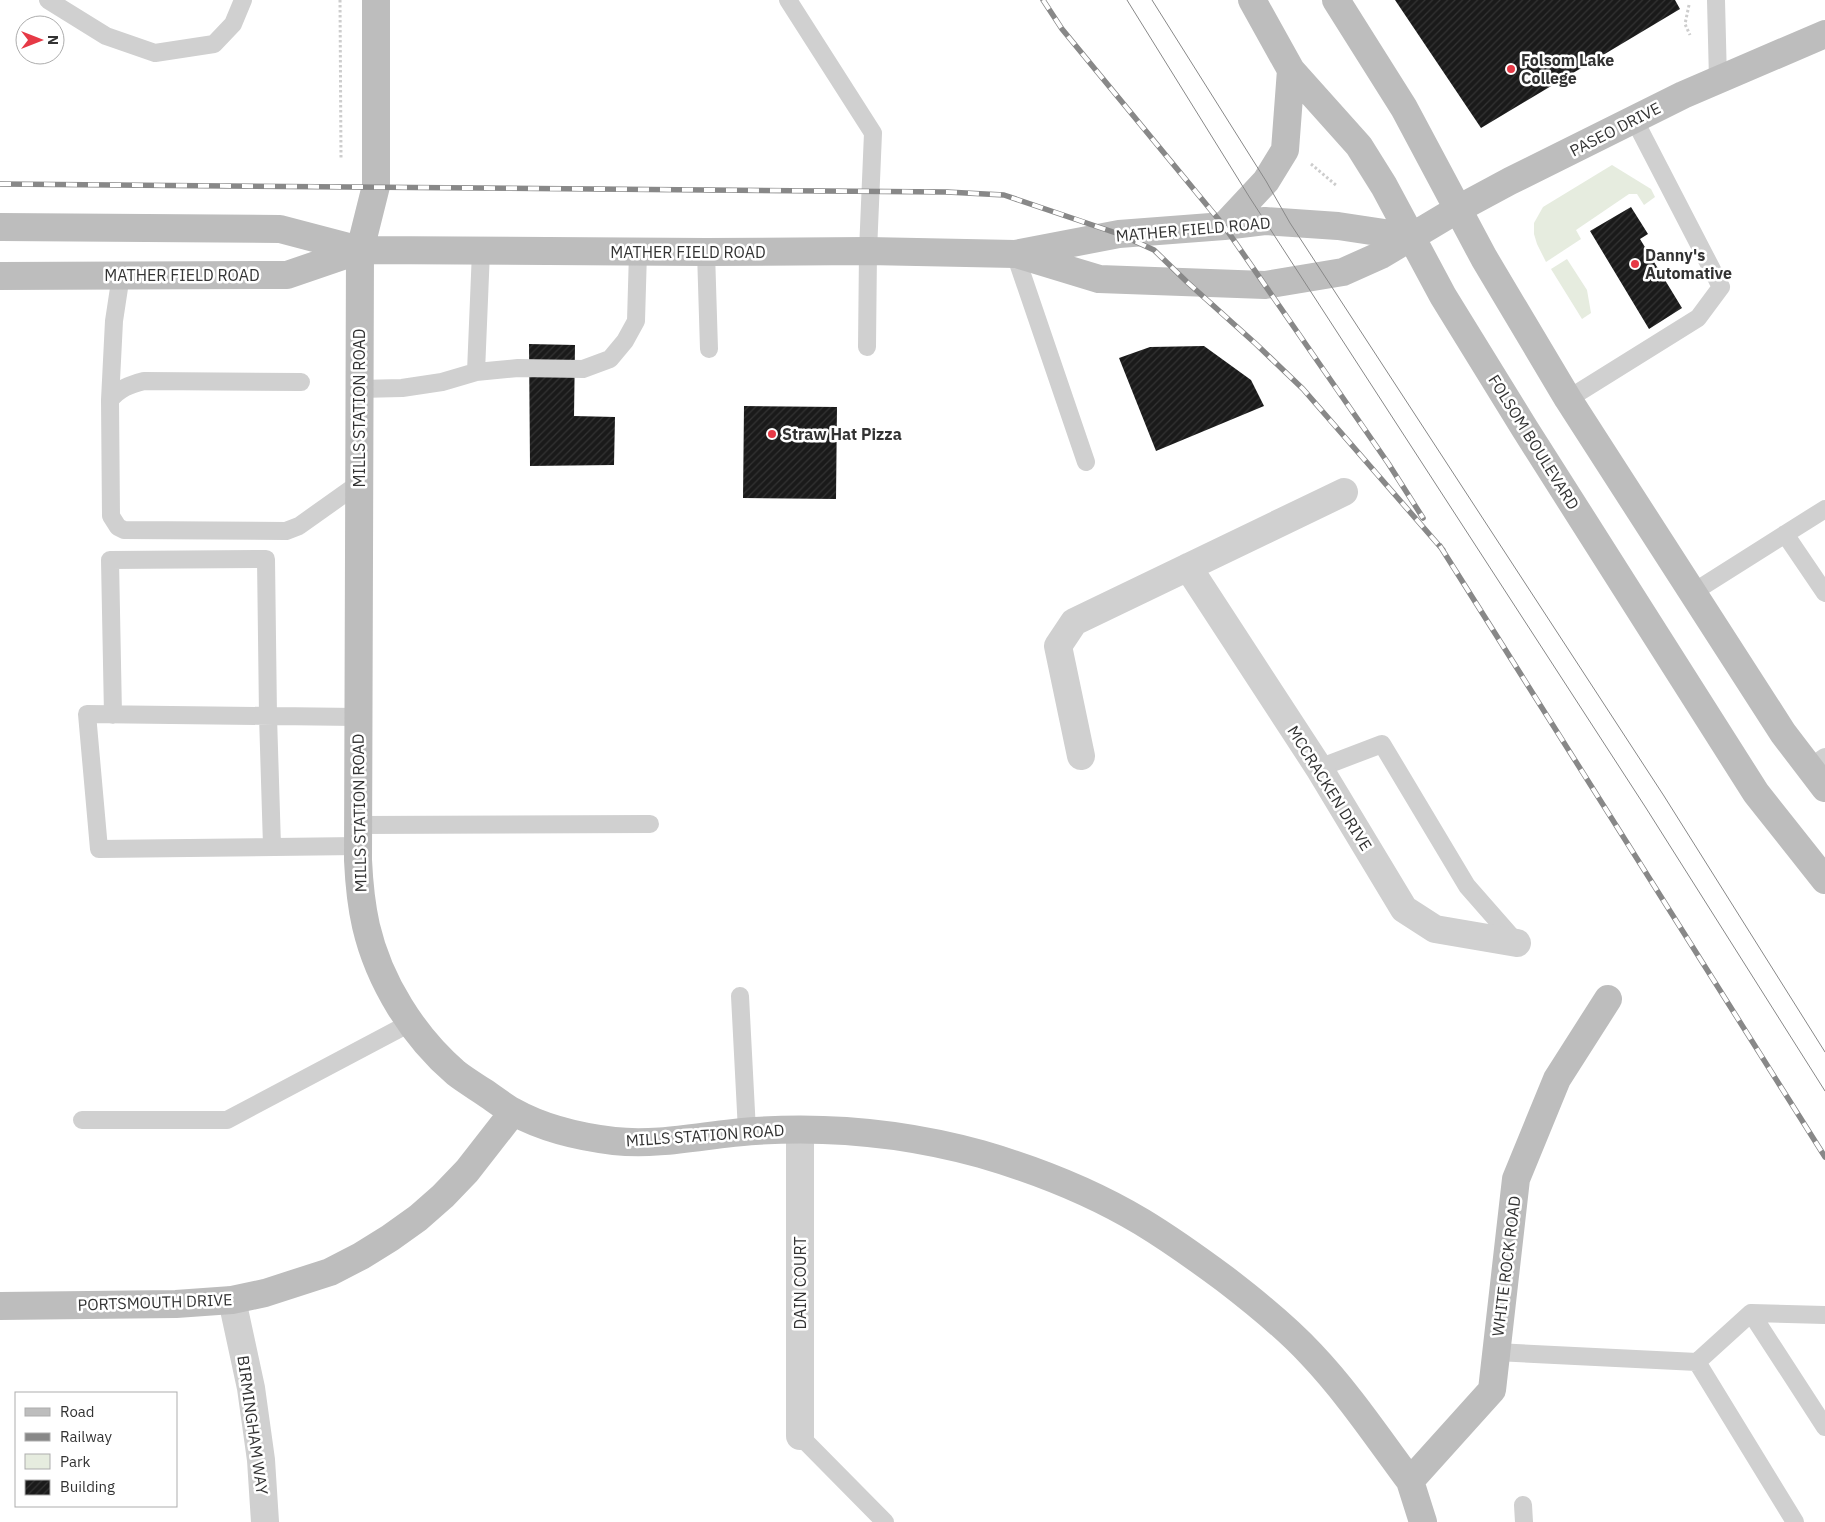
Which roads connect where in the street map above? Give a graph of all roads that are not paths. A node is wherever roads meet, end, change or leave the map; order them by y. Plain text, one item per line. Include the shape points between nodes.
1 (48, 0) edge
2 (243, 0) edge
3 (376, 0) edge
4 (788, 0) edge
5 (1252, 0) edge
6 (1336, 0) edge
7 (1716, 0) edge
8 (1825, 34) edge
9 (1291, 70) junction
10 (1718, 80) junction
11 (1634, 119) junction
12 (1458, 209) junction
13 (1224, 226) junction
14 (0, 227) edge
15 (1411, 237) junction
16 (360, 250) junction
17 (481, 251) junction
18 (868, 251) junction
19 (638, 252) junction
20 (706, 252) junction
21 (1015, 254) junction
22 (121, 275) junction
23 (0, 276) edge
24 (866, 347) dead end
25 (709, 349) dead end
26 (476, 372) junction
27 (300, 382) dead end
28 (359, 389) junction
29 (1568, 399) junction
30 (110, 400) junction
31 (1086, 462) dead end
32 (358, 484) junction
33 (1344, 492) dead end
34 (1825, 509) edge
35 (1785, 534) junction
36 (1188, 567) junction
37 (1692, 593) junction
38 (1825, 593) edge
39 (113, 715) junction
40 (268, 716) junction
41 (357, 717) junction
42 (1081, 756) dead end
43 (1319, 768) junction
44 (1820, 771) edge
45 (650, 824) dead end
46 (358, 835) junction
47 (272, 846) junction
48 (1825, 880) edge
49 (1517, 943) joint
50 (740, 996) dead end
51 (1608, 998) dead end
52 (410, 1023) junction
53 (513, 1112) junction
54 (82, 1120) dead end
55 (800, 1130) junction
56 (747, 1131) junction
57 (232, 1300) junction
58 (0, 1306) edge
59 (1751, 1313) junction
60 (1825, 1315) edge
61 (1496, 1352) junction
62 (1696, 1362) junction
63 (1825, 1427) edge
64 (800, 1436) joint
65 (1410, 1481) junction
66 (265, 1522) edge
67 (886, 1522) edge
68 (1423, 1522) edge
69 (1795, 1522) edge

1 - 2 lane via 106,36 155,53 214,44 233,24
3 - 16 main road, MILLS STATION ROAD via 376,186
4 - 18 lane via 873,133
5 - 9 main road, FOLSOM BOULEVARD
6 - 12 main road via 1404,108
7 - 10 lane
8 - 10 main road, PASEO DRIVE
9 - 13 main road via 1285,150 1266,180
9 - 15 main road, FOLSOM BOULEVARD via 1360,146
10 - 11 main road, PASEO DRIVE
11 - 12 main road, PASEO DRIVE
11 - 29 lane via 1721,287 1698,318
12 - 15 main road, PASEO DRIVE
12 - 29 main road
13 - 15 main road, MATHER FIELD ROAD via 1265,221 1338,226
13 - 21 main road, MATHER FIELD ROAD via 1119,234
14 - 16 main road, MATHER FIELD ROAD via 280,229
15 - 21 main road, MATHER FIELD ROAD via 1343,272 1265,285 1099,279
15 - 48 main road, FOLSOM BOULEVARD via 1443,296 1525,429 1756,793
16 - 17 main road, MATHER FIELD ROAD
16 - 22 main road, MATHER FIELD ROAD via 287,275
16 - 28 main road, MILLS STATION ROAD
17 - 19 main road, MATHER FIELD ROAD
17 - 26 lane
18 - 20 main road, MATHER FIELD ROAD
18 - 21 main road, MATHER FIELD ROAD
18 - 24 lane
19 - 20 main road, MATHER FIELD ROAD
19 - 26 lane via 636,321 625,342 610,359 583,369 518,368
20 - 25 lane
21 - 31 lane
22 - 23 main road, MATHER FIELD ROAD
22 - 30 lane via 114,321
26 - 28 lane via 410,387
27 - 30 lane via 144,381 117,391
28 - 32 main road, MILLS STATION ROAD
29 - 37 main road
30 - 32 lane via 111,516 124,530 286,531 300,526
32 - 41 main road, MILLS STATION ROAD
33 - 36 street
34 - 35 lane
35 - 37 lane
35 - 38 lane
36 - 42 street via 1074,622 1058,646
36 - 43 street, MCCRACKEN DRIVE
37 - 44 main road via 1783,734
39 - 40 lane
39 - 40 lane via 110,560 266,559
39 - 47 lane via 87,714 99,849
40 - 41 lane
40 - 47 lane
41 - 46 main road, MILLS STATION ROAD
43 - 49 street, MCCRACKEN DRIVE via 1404,909 1435,929
43 - 49 lane via 1382,744 1467,886
45 - 46 lane
46 - 47 lane
46 - 52 main road, MILLS STATION ROAD via 360,894 366,929 377,962
50 - 56 lane
51 - 61 main road, WHITE ROCK ROAD via 1558,1079 1516,1179
52 - 53 main road, MILLS STATION ROAD via 457,1074
52 - 54 lane via 227,1120
53 - 56 main road, MILLS STATION ROAD via 546,1126 614,1141 683,1140
53 - 57 main road, PORTSMOUTH DRIVE via 443,1196 390,1238 330,1272
55 - 56 main road, MILLS STATION ROAD
55 - 64 street, DAIN COURT
55 - 65 main road, MILLS STATION ROAD via 911,1139 980,1154 1047,1176 1141,1222 1257,1303 1311,1354
57 - 58 main road, PORTSMOUTH DRIVE via 176,1304
57 - 66 street, BIRMINGHAM WAY via 251,1388
59 - 60 lane
59 - 62 lane
59 - 63 lane
61 - 62 lane
61 - 65 main road, WHITE ROCK ROAD via 1492,1390
62 - 69 lane
64 - 67 lane
65 - 68 main road

